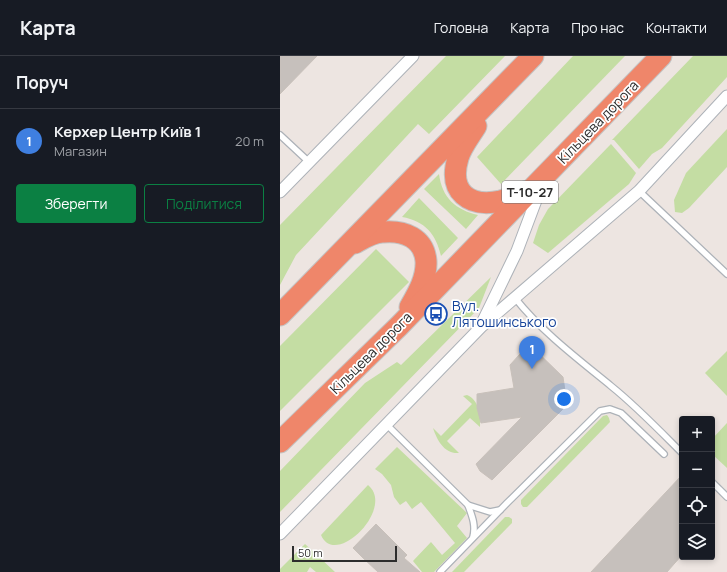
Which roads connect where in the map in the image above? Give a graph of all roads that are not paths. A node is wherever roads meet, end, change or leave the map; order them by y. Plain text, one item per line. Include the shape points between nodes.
1 (412, 56) edge
2 (533, 56) edge
3 (661, 56) edge
4 (727, 96) edge
5 (490, 101) junction
6 (280, 135) edge
7 (309, 162) junction
8 (539, 183) junction
9 (639, 190) junction
10 (280, 192) edge
11 (338, 255) junction
12 (727, 274) edge
13 (515, 298) junction
14 (280, 315) edge
15 (399, 326) junction
16 (482, 326) junction
17 (386, 424) junction
18 (280, 442) edge
19 (681, 452) edge
20 (664, 454) dead end
21 (715, 485) edge
22 (727, 497) edge
23 (468, 505) junction
24 (501, 510) junction
25 (280, 534) edge
26 (472, 539) junction
27 (440, 572) edge

1 - 7 street
2 - 5 highway
3 - 8 highway, Кільцева дорога / Т-10-27
4 - 9 street
5 - 8 highway via 458,157 456,185 462,194 472,201 483,203 501,201
5 - 11 highway
6 - 7 lane
7 - 10 street
8 - 15 highway, Кільцева дорога / Т-10-27
8 - 16 street via 517,252
9 - 12 lane
9 - 13 street
11 - 14 highway
11 - 15 highway via 366,237 382,232 395,232 416,239 424,250 424,274 420,288
13 - 16 street
13 - 19 lane via 532,317
15 - 18 highway, Кільцева дорога / Т-10-27
16 - 17 street
17 - 23 lane
17 - 25 street
20 - 24 lane via 621,413 610,409 600,411
21 - 22 lane
23 - 24 lane via 490,512
23 - 26 lane via 474,520
24 - 26 lane
26 - 27 lane

